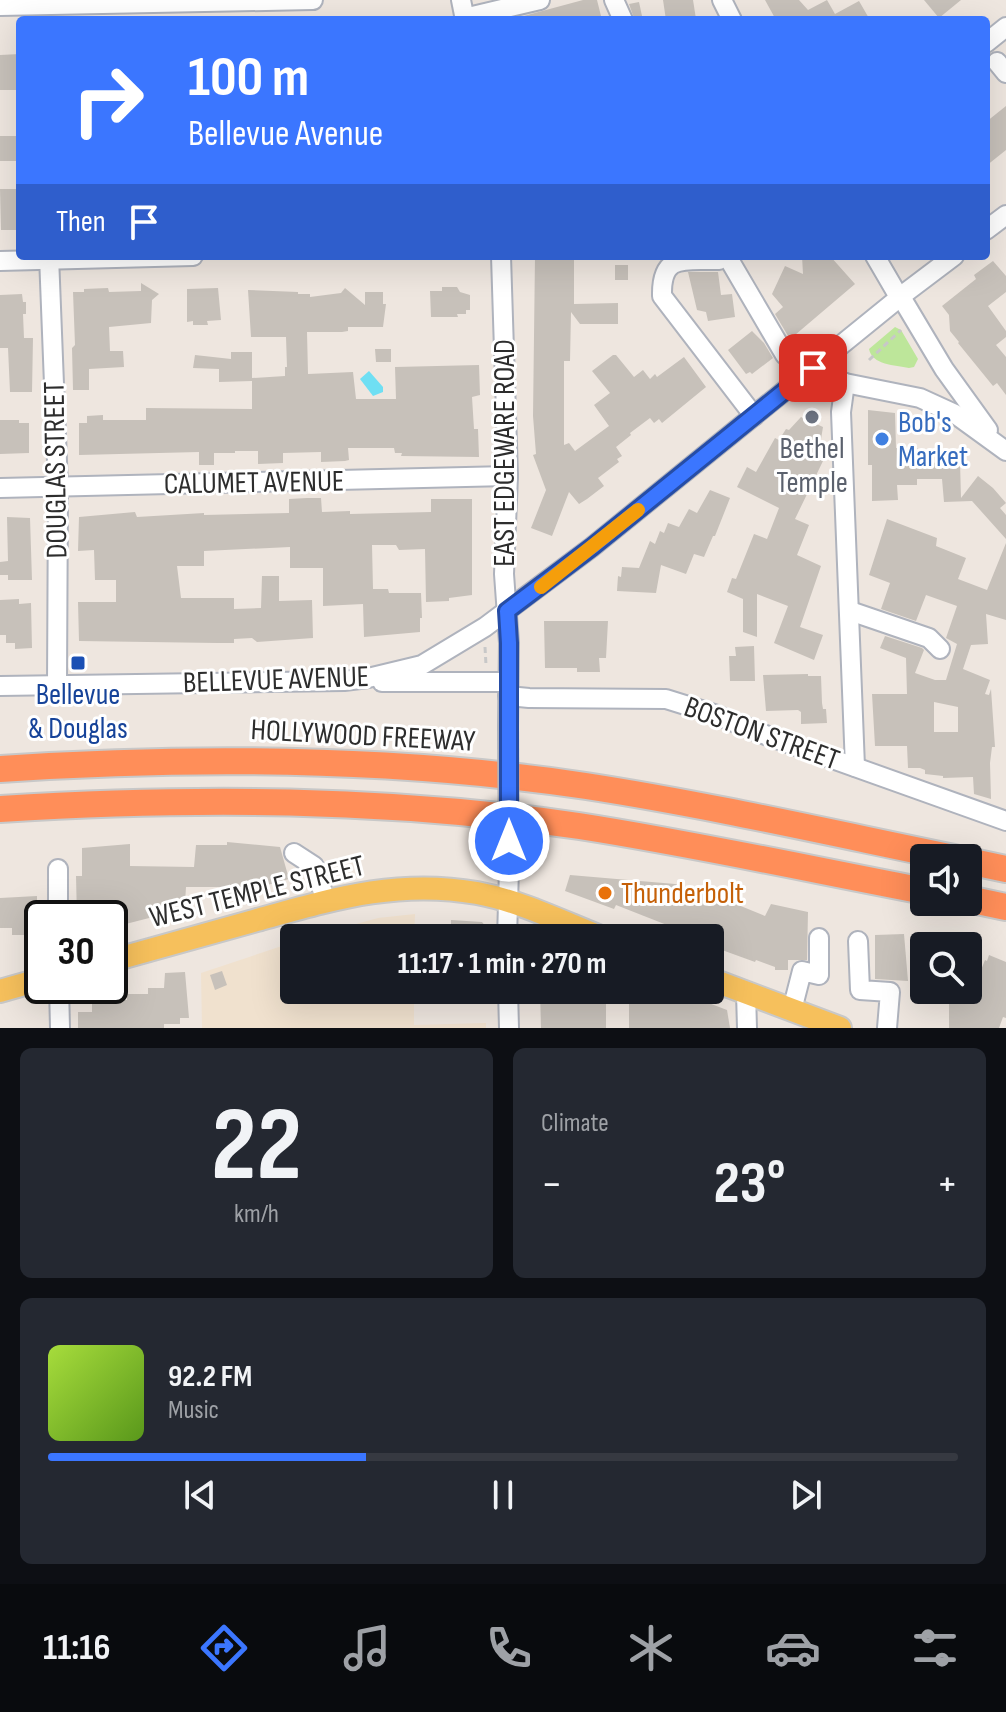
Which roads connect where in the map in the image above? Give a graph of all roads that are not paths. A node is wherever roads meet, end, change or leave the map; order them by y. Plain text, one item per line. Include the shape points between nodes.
1 (313, 0) edge
2 (540, 0) edge
3 (0, 6) edge
4 (48, 8) edge
5 (463, 13) edge
6 (1006, 27) edge
7 (990, 40) edge
8 (49, 260) edge
9 (501, 260) edge
10 (719, 260) edge
11 (728, 260) edge
12 (877, 260) edge
13 (949, 260) edge
14 (900, 297) junction
15 (813, 368) junction
16 (845, 383) junction
17 (754, 416) junction
18 (1006, 450) edge
19 (508, 476) junction
20 (58, 487) junction
21 (0, 488) edge
22 (507, 611) junction
23 (850, 611) junction
24 (940, 649) dead end
25 (344, 681) junction
26 (57, 685) junction
27 (0, 686) edge
28 (508, 689) junction
29 (855, 767) junction
30 (0, 769) edge
31 (0, 809) edge
32 (1006, 821) edge
33 (910, 849) edge
34 (294, 853) dead end
35 (982, 864) edge
36 (58, 869) dead end
37 (1006, 869) edge
38 (910, 888) edge
39 (58, 900) edge
40 (326, 901) junction
41 (509, 902) junction
42 (982, 902) edge
43 (1006, 907) edge
44 (508, 924) edge
45 (566, 924) edge
46 (819, 938) dead end
47 (858, 941) dead end
48 (128, 956) edge
49 (24, 984) edge
50 (724, 984) edge
51 (0, 991) edge
52 (746, 993) junction
53 (59, 1004) edge
54 (508, 1004) edge
55 (792, 1010) junction
56 (60, 1028) edge
57 (509, 1028) edge
58 (747, 1028) edge
59 (840, 1028) edge
60 (887, 1028) edge

1 - 4 street
2 - 5 street
3 - 4 street
6 - 7 street
8 - 20 street, DOUGLAS STREET
9 - 19 street, EAST EDGEWARE ROAD
10 - 17 street via 668,267 661,277 662,296
11 - 15 street via 779,349
12 - 14 street
13 - 14 street, BELLEVUE AVENUE
14 - 15 street, BELLEVUE AVENUE
14 - 18 street via 980,421
15 - 16 street
15 - 17 street, BELLEVUE AVENUE
16 - 18 street via 920,398 955,414
16 - 23 street via 841,412
17 - 22 street, BELLEVUE AVENUE
19 - 20 street, CALUMET AVENUE
19 - 22 street, EAST EDGEWARE ROAD
20 - 21 street, CALUMET AVENUE
20 - 26 street, DOUGLAS STREET
22 - 25 street, BELLEVUE AVENUE via 422,665
22 - 28 street, EAST EDGEWARE ROAD
23 - 24 street via 929,638
23 - 29 street
25 - 26 street, BELLEVUE AVENUE
25 - 28 street, BOSTON STREET
26 - 27 street, BELLEVUE AVENUE
28 - 29 street, BOSTON STREET via 529,698 666,699
28 - 41 street, EAST EDGEWARE ROAD, bridge
29 - 32 street, BOSTON STREET
30 - 33 highway, HOLLYWOOD FREEWAY via 195,759 436,769 655,798
31 - 38 highway via 168,800 417,808 606,831
34 - 40 street via 314,866
35 - 37 highway
36 - 39 street
40 - 41 main road, WEST TEMPLE STREET via 418,887
40 - 48 main road, WEST TEMPLE STREET
41 - 44 street, EAST EDGEWARE ROAD
41 - 45 main road, WEST TEMPLE STREET
42 - 43 highway
46 - 55 street via 819,975 802,971
47 - 60 street via 860,990 890,992
49 - 51 main road
50 - 52 main road
52 - 55 main road
52 - 58 street
53 - 56 street
54 - 57 street
55 - 59 main road

